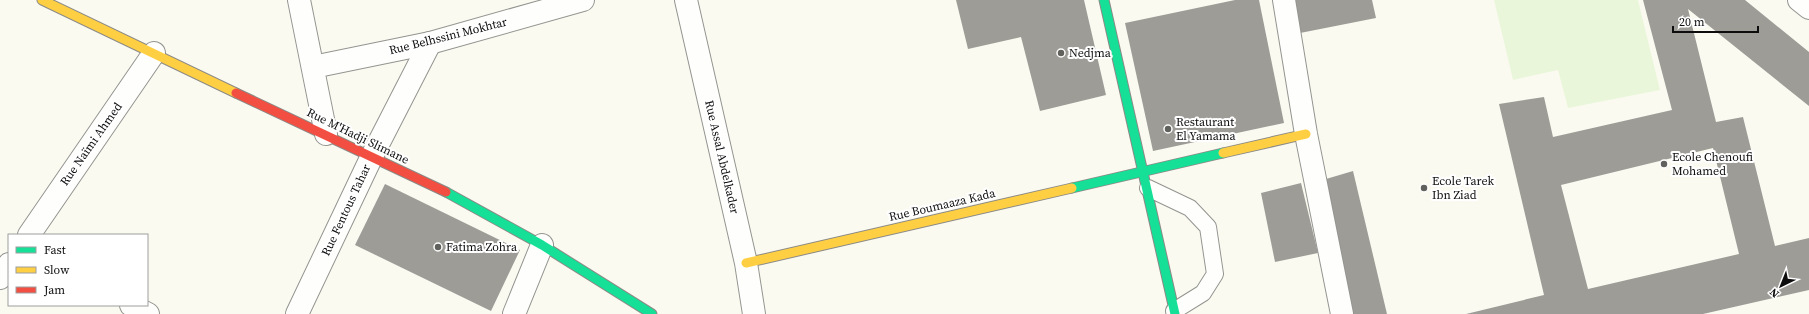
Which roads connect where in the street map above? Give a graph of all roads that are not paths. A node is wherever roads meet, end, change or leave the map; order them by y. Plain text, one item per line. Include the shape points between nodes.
1 (42, 0) edge
2 (299, 0) edge
3 (583, 0) edge
4 (686, 0) edge
5 (1104, 0) edge
6 (1284, 0) edge
7 (1799, 0) edge
8 (1809, 8) edge
9 (430, 42) junction
10 (154, 53) junction
11 (313, 67) junction
12 (326, 134) junction
13 (1306, 134) junction
14 (372, 156) junction
15 (1144, 171) junction
16 (1148, 188) junction
17 (29, 234) edge
18 (542, 245) junction
19 (746, 263) junction
20 (8, 266) edge
21 (0, 278) edge
22 (133, 306) edge
23 (1175, 313) edge
24 (148, 314) edge
25 (297, 314) edge
26 (514, 314) edge
27 (652, 314) edge
28 (754, 314) edge
29 (1342, 314) edge

1 - 10 street, Rue M'Hadji Slimane
2 - 11 street
3 - 9 street, Rue Belhssini Mokhtar
4 - 19 street, Rue Assal Abdelkader
5 - 15 street
6 - 13 street
7 - 8 street
9 - 11 street, Rue Belhssini Mokhtar
9 - 14 street, Rue Fentous Tahar
10 - 12 street, Rue M'Hadji Slimane
10 - 17 street, Rue Naïmi Ahmed
11 - 12 street
12 - 14 street, Rue M'Hadji Slimane
13 - 15 street, Rue Boumaaza Kada
13 - 29 street
14 - 18 street, Rue M'Hadji Slimane via 460,198
14 - 25 street, Rue Fentous Tahar
15 - 16 street
15 - 19 street, Rue Boumaaza Kada
16 - 23 street
16 - 23 lane via 1190,208 1208,227 1215,274 1203,293
18 - 26 street
18 - 27 street, Rue M'Hadji Slimane
19 - 28 street, Rue Assal Abdelkader
20 - 21 street
22 - 24 street

